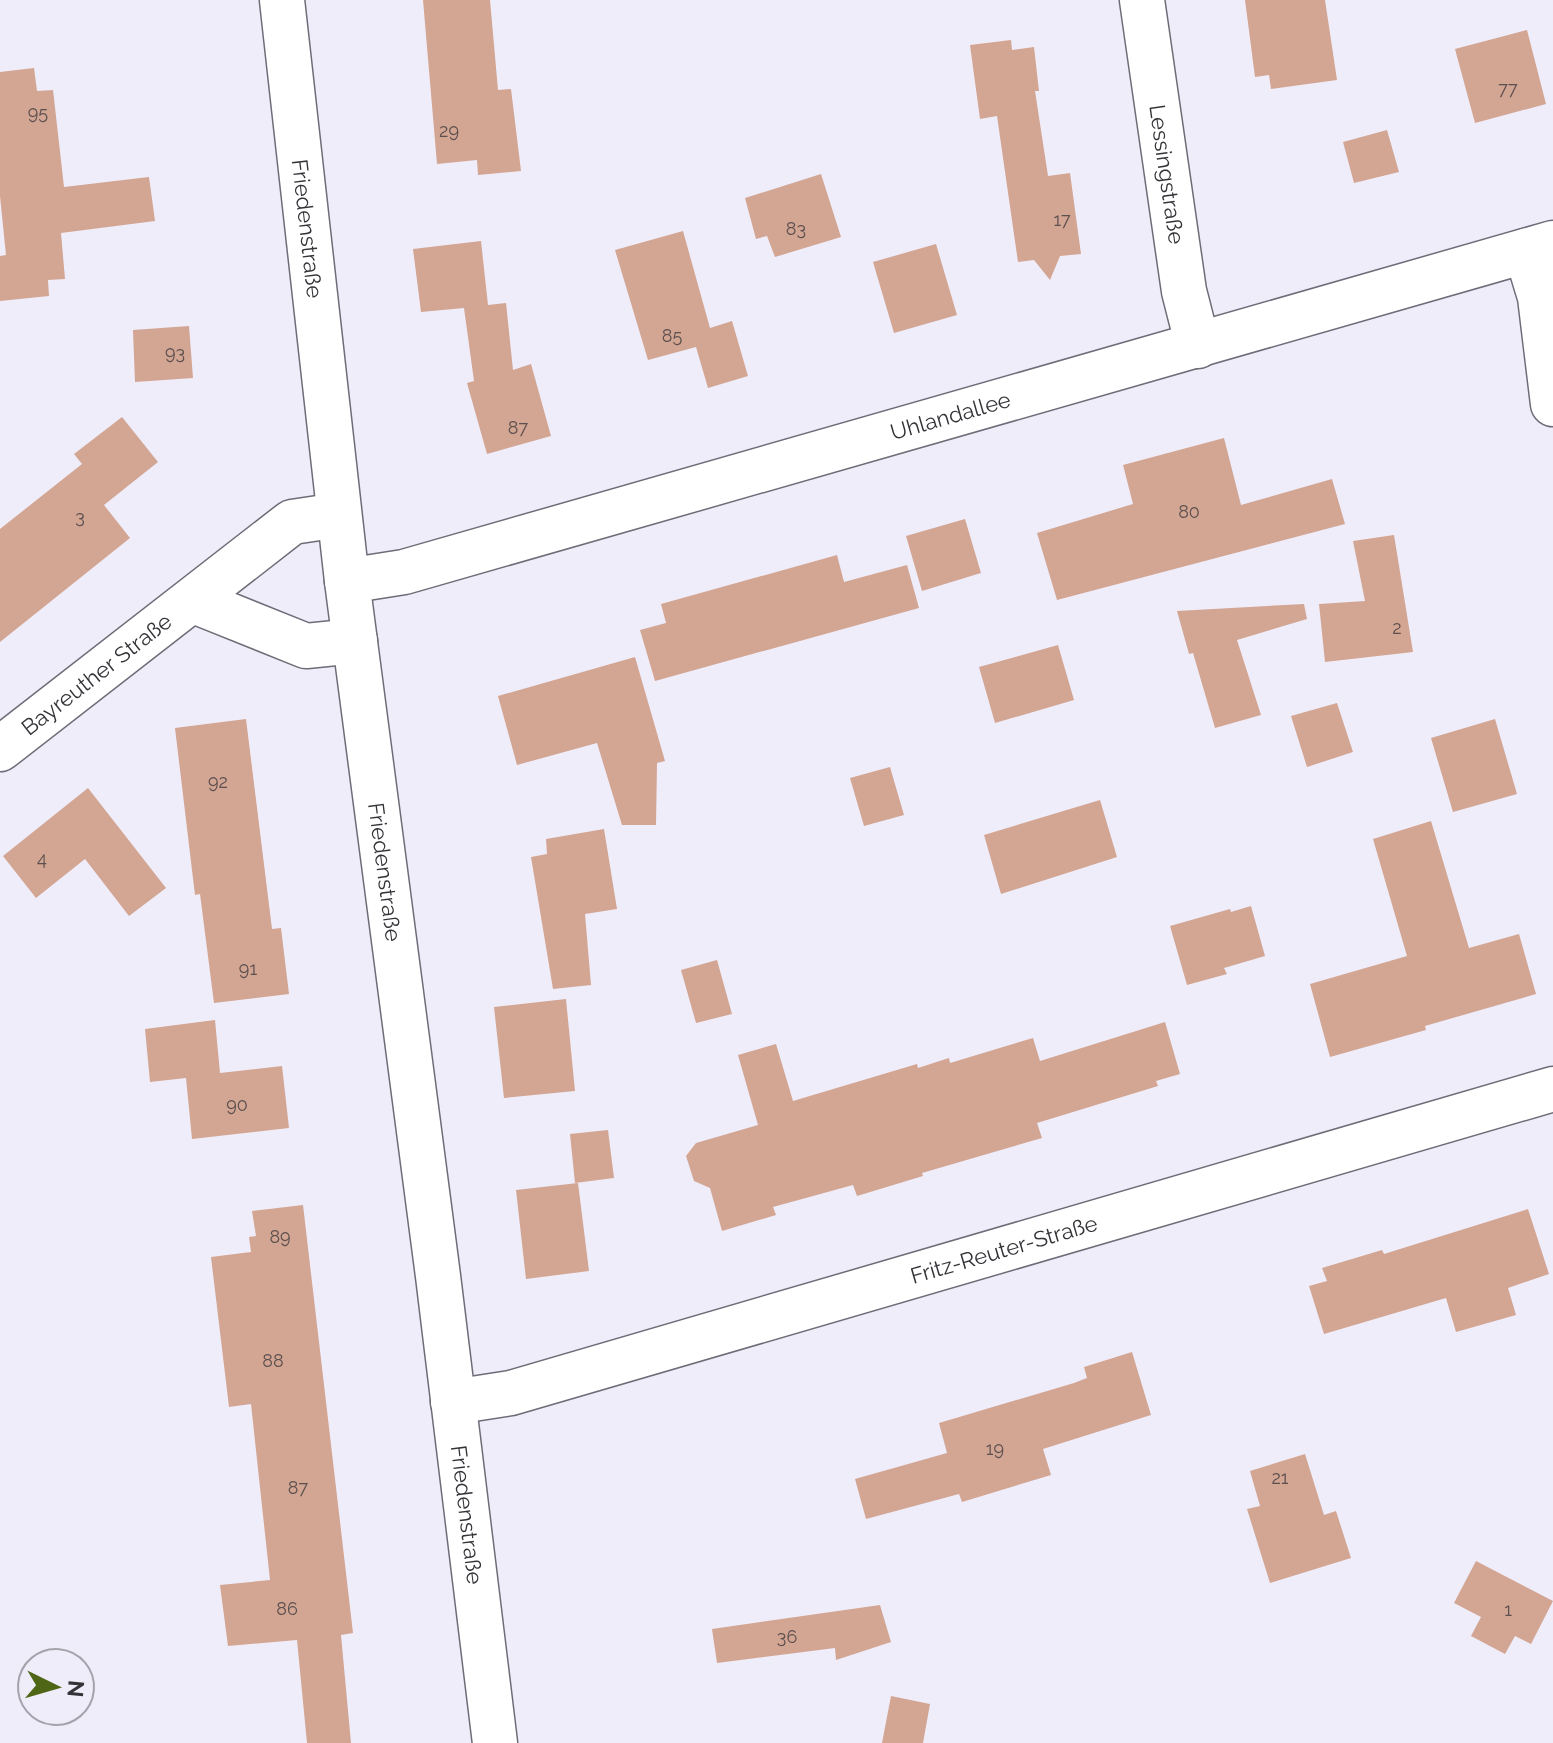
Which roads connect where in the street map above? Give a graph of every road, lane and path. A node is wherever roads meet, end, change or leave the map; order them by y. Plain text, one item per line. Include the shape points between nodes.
1 (282, 0) edge
2 (1142, 0) edge
3 (1540, 247) edge
4 (1198, 346) junction
5 (1553, 404) edge
6 (339, 515) junction
7 (347, 581) junction
8 (194, 601) junction
9 (355, 641) junction
10 (0, 749) edge
11 (1553, 1089) edge
12 (453, 1402) junction
13 (495, 1743) edge

1 - 6 street, Friedenstraße
2 - 4 street, Lessingstraße via 1184,291
3 - 4 street, Uhlandallee
3 - 5 street via 1540,297
4 - 7 street, Uhlandallee via 404,572
6 - 7 street, Friedenstraße
6 - 8 street, Bayreuther Straße via 292,522
7 - 9 street, Friedenstraße
8 - 9 street, Bayreuther Straße via 306,646
8 - 10 street, Bayreuther Straße
9 - 12 street, Friedenstraße
11 - 12 street, Fritz-Reuter-Straße via 551,1382
12 - 13 street, Friedenstraße

